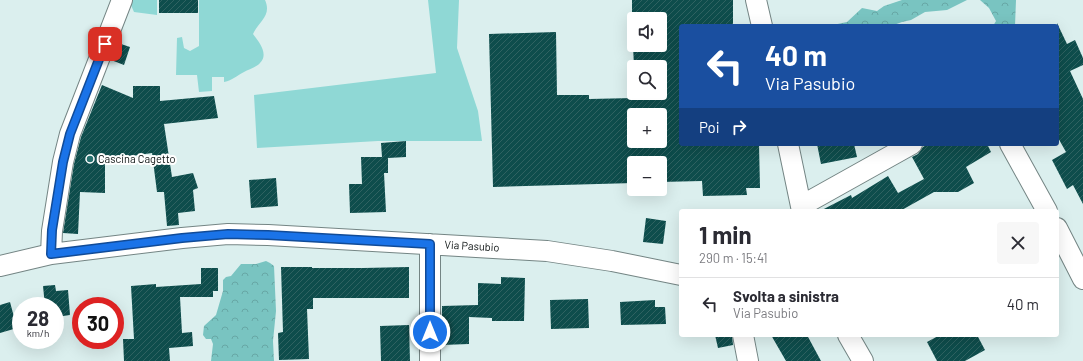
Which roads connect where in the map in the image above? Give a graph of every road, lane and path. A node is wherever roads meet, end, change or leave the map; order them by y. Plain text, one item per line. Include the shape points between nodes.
1 (122, 0) edge
2 (756, 0) edge
3 (762, 24) edge
4 (788, 146) edge
5 (909, 146) edge
6 (1011, 146) edge
7 (802, 208) edge
8 (1047, 209) edge
9 (1059, 232) edge
10 (430, 244) junction
11 (51, 254) junction
12 (0, 266) edge
13 (679, 275) edge
14 (1083, 279) edge
15 (743, 337) edge
16 (849, 337) edge
17 (430, 361) edge
18 (748, 361) edge
19 (862, 361) edge

1 - 11 street via 70,134 52,230
2 - 3 street
4 - 7 street
5 - 7 street
6 - 8 street
9 - 14 street
10 - 11 street, Via Pasubio via 228,234
10 - 13 street, Via Pasubio via 547,251
10 - 17 street
11 - 12 street, Via Pasubio
15 - 18 street
16 - 19 street

